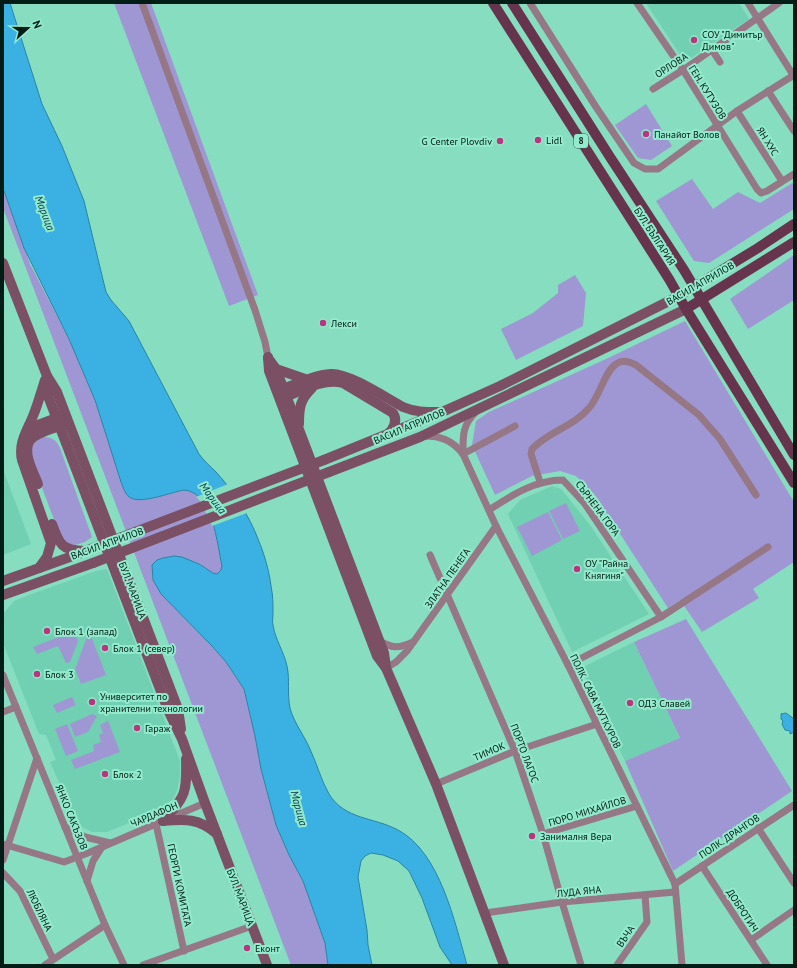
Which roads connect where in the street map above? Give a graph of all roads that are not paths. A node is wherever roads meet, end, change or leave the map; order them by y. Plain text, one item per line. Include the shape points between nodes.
1 (142, 3) edge
2 (493, 3) edge
3 (512, 3) edge
4 (530, 3) edge
5 (636, 3) edge
6 (748, 3) edge
7 (779, 3) edge
8 (757, 18) junction
9 (712, 50) junction
10 (720, 62) dead end
11 (683, 70) junction
12 (794, 75) edge
13 (653, 89) dead end
14 (768, 91) junction
15 (737, 111) junction
16 (717, 126) junction
17 (794, 131) edge
18 (794, 174) edge
19 (782, 182) junction
20 (794, 224) edge
21 (794, 242) edge
22 (3, 263) edge
23 (694, 287) junction
24 (679, 296) junction
25 (702, 300) junction
26 (686, 309) junction
27 (268, 357) junction
28 (276, 369) junction
29 (47, 376) junction
30 (310, 383) junction
31 (281, 394) junction
32 (481, 408) junction
33 (442, 412) junction
34 (63, 420) junction
35 (516, 426) dead end
36 (299, 430) junction
37 (26, 431) junction
38 (46, 431) junction
39 (385, 436) junction
40 (420, 437) junction
41 (66, 443) junction
42 (463, 454) junction
43 (794, 455) edge
44 (540, 482) junction
45 (794, 483) edge
46 (756, 495) dead end
47 (489, 510) junction
48 (496, 526) junction
49 (768, 547) dead end
50 (87, 551) junction
51 (430, 555) dead end
52 (39, 568) junction
53 (3, 581) edge
54 (22, 588) junction
55 (3, 595) edge
56 (448, 595) junction
57 (3, 600) edge
58 (660, 617) junction
59 (379, 641) junction
60 (413, 642) junction
61 (568, 665) junction
62 (386, 668) junction
63 (3, 675) edge
64 (16, 707) junction
65 (3, 712) edge
66 (597, 724) junction
67 (184, 744) junction
68 (515, 751) junction
69 (37, 758) junction
70 (436, 784) junction
71 (205, 804) junction
72 (794, 805) edge
73 (637, 806) junction
74 (160, 823) junction
75 (65, 827) junction
76 (758, 828) junction
77 (217, 834) junction
78 (543, 834) junction
79 (111, 843) junction
80 (5, 844) edge
81 (102, 847) junction
82 (77, 857) junction
83 (3, 860) edge
84 (702, 866) junction
85 (3, 873) edge
86 (87, 881) junction
87 (794, 883) edge
88 (675, 884) junction
89 (675, 892) junction
90 (645, 895) junction
91 (562, 902) junction
92 (794, 910) edge
93 (485, 913) junction
94 (105, 924) junction
95 (252, 926) junction
96 (751, 940) junction
97 (184, 951) junction
98 (53, 960) junction
99 (45, 965) edge
100 (124, 965) edge
101 (143, 965) edge
102 (267, 965) edge
103 (504, 965) edge
104 (581, 965) edge
105 (618, 965) edge
106 (682, 965) edge
107 (767, 965) edge

1 - 27 street via 255,310
2 - 24 main road, БУЛ. БЪЛГАРИЯ / 8
3 - 23 main road, БУЛ. БЪЛГАРИЯ / 8
4 - 16 street via 634,163 645,170 658,169
5 - 11 street, ГЕН. КУТУЗОВ
6 - 8 street
7 - 8 street, ОРЛОВА
8 - 9 street, ОРЛОВА
8 - 12 street
9 - 10 street
9 - 11 street, ОРЛОВА
11 - 13 street, ОРЛОВА
11 - 16 street, ГЕН. КУТУЗОВ
12 - 14 street
14 - 15 street
14 - 17 street
15 - 16 street
15 - 19 street, ЯН ХУС
16 - 19 street, ГЕН. КУТУЗОВ via 761,193
18 - 19 street
20 - 23 main road, ВАСИЛ АПРИЛОВ
21 - 25 main road, ВАСИЛ АПРИЛОВ
22 - 29 main road, БУЛ. МАРИЦА
23 - 24 main road, ВАСИЛ АПРИЛОВ
23 - 25 main road, БУЛ. БЪЛГАРИЯ / 8
24 - 26 main road, БУЛ. БЪЛГАРИЯ / 8
24 - 33 main road, ВАСИЛ АПРИЛОВ via 508,382
25 - 26 main road, ВАСИЛ АПРИЛОВ
25 - 43 main road, БУЛ. БЪЛГАРИЯ / 8
26 - 32 main road, ВАСИЛ АПРИЛОВ
26 - 45 main road, БУЛ. БЪЛГАРИЯ / 8
27 - 28 main road
27 - 31 main road via 269,371
28 - 30 main road
28 - 31 main road
29 - 34 main road, БУЛ. МАРИЦА via 48,396
29 - 37 main road
30 - 31 main road
30 - 33 main road via 331,374 344,375 407,409 418,412
30 - 36 main road via 300,405
30 - 39 main road via 328,381 346,384 391,411 395,423 393,429
31 - 36 main road
31 - 62 main road via 377,656
32 - 40 main road, ВАСИЛ АПРИЛОВ
32 - 42 street via 465,427
33 - 39 main road, ВАСИЛ АПРИЛОВ
34 - 37 main road via 38,425
34 - 38 main road
34 - 41 main road, БУЛ. МАРИЦА
34 - 67 main road, БУЛ. МАРИЦА via 178,709
35 - 42 street
36 - 59 main road
37 - 52 main road via 21,445 21,456 51,543 47,557
38 - 41 main road via 56,434
38 - 50 main road via 29,441 27,453 58,539 65,548
39 - 50 main road, ВАСИЛ АПРИЛОВ, bridge
40 - 42 street via 435,436 448,440
40 - 54 main road, ВАСИЛ АПРИЛОВ, bridge
41 - 67 main road, БУЛ. МАРИЦА via 168,710
42 - 47 street, ПОЛК. САВА МУТКУРОВ
44 - 46 street via 531,454 532,449 583,414 593,403 610,370 622,361 629,361 699,415 720,439
44 - 47 street, СЪРНЕНА ГОРА
44 - 58 street, СЪРНЕНА ГОРА via 563,480 575,491
47 - 48 street, ПОЛК. САВА МУТКУРОВ
48 - 56 street, ЗЛАТНА ПЕНЕГА
48 - 61 street, ПОЛК. САВА МУТКУРОВ
49 - 58 street
50 - 52 main road, ВАСИЛ АПРИЛОВ
51 - 56 street, ПОРТО ЛАГОС
52 - 53 main road, ВАСИЛ АПРИЛОВ
54 - 55 main road, ВАСИЛ АПРИЛОВ
54 - 57 street
56 - 60 street, ЗЛАТНА ПЕНЕГА
56 - 68 street, ПОРТО ЛАГОС
58 - 61 street
59 - 60 street via 397,647
59 - 62 main road
60 - 62 street, ЗЛАТНА ПЕНЕГА via 400,659
61 - 66 street, ПОЛК. САВА МУТКУРОВ
62 - 70 main road
63 - 64 street, ЯНКО САКЪЗОВ
64 - 65 street
64 - 69 street, ЯНКО САКЪЗОВ
66 - 68 street, ТИМОК
66 - 73 street, ПОЛК. САВА МУТКУРОВ
67 - 71 main road, БУЛ. МАРИЦА
67 - 74 main road via 185,790 178,804
68 - 70 street, ТИМОК
68 - 78 street, ПОРТО ЛАГОС
69 - 75 street, ЯНКО САКЪЗОВ
69 - 80 street
70 - 93 main road
71 - 74 street, ЧАРДАФОН
71 - 77 main road, БУЛ. МАРИЦА
72 - 76 street, ПОЛК. ДРАНГОВ
73 - 78 street, ГЮРО МИХАЙЛОВ
73 - 88 street, ПОЛК. САВА МУТКУРОВ
74 - 77 main road via 182,819 198,822
74 - 79 street, ЧАРДАФОН
74 - 97 street, ГЕОРГИ КОМИТАТА
75 - 79 street via 85,837
75 - 82 street, ЯНКО САКЪЗОВ
76 - 84 street, ПОЛК. ДРАНГОВ
76 - 87 street
77 - 95 main road, БУЛ. МАРИЦА
78 - 91 street, ПОРТО ЛАГОС
79 - 81 street, ЧАРДАФОН
80 - 82 street, ЧАРДАФОН via 64,862
80 - 83 street
81 - 82 street, ЧАРДАФОН
81 - 86 street via 93,862
82 - 86 street, ЯНКО САКЪЗОВ
84 - 88 street, ПОЛК. ДРАНГОВ
84 - 96 street, ДОБРОТИЧ
85 - 98 street, ЛЮБЛЯНА via 20,891
86 - 94 street, ЯНКО САКЪЗОВ
88 - 89 street, ПОЛК. САВА МУТКУРОВ
89 - 90 street, ЛУДА ЯНА
89 - 106 street, ПОЛК. САВА МУТКУРОВ
90 - 91 street, ЛУДА ЯНА
90 - 105 street, ВЪЧА via 647,922
91 - 93 street, ЛУДА ЯНА
91 - 104 street, ПОРТО ЛАГОС
92 - 96 street
93 - 103 main road
94 - 98 street
94 - 100 street, ЯНКО САКЪЗОВ
95 - 97 street
95 - 102 main road, БУЛ. МАРИЦА
96 - 107 street, ДОБРОТИЧ
97 - 101 street
98 - 99 street

